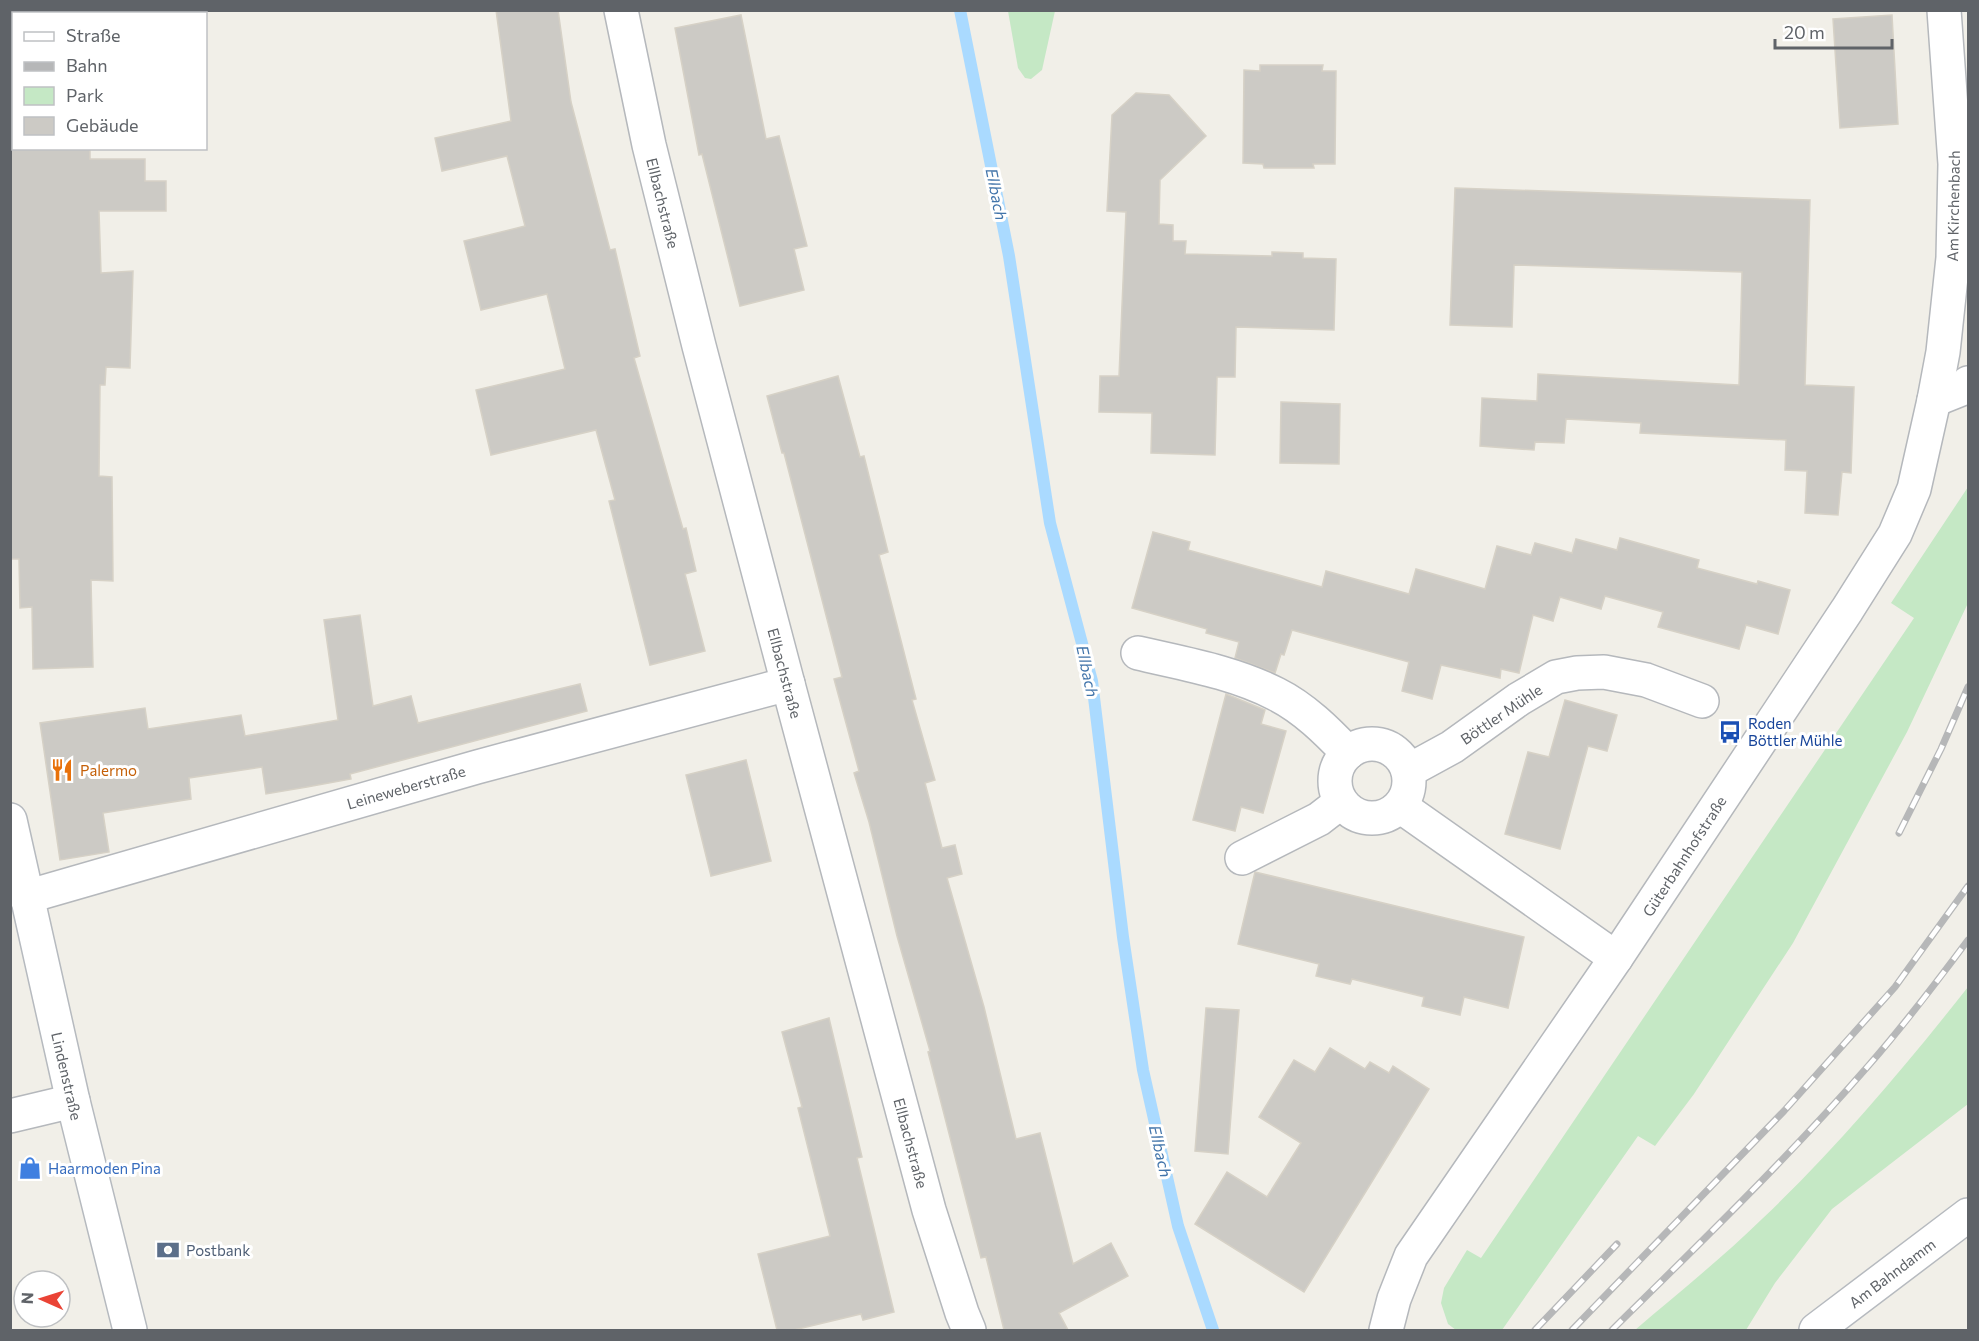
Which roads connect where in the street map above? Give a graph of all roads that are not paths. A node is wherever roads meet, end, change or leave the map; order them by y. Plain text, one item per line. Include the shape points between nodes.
1 (621, 10) edge
2 (1944, 10) edge
3 (1968, 383) edge
4 (1934, 400) junction
5 (1138, 652) dead end
6 (788, 684) junction
7 (1702, 701) dead end
8 (1348, 753) junction
9 (1408, 771) junction
10 (1341, 802) junction
11 (1400, 806) junction
12 (10, 820) edge
13 (1242, 858) dead end
14 (27, 897) junction
15 (1616, 958) junction
16 (73, 1101) junction
17 (10, 1116) edge
18 (1968, 1215) edge
19 (130, 1330) edge
20 (969, 1330) edge
21 (1386, 1330) edge
22 (1816, 1330) edge

1 - 6 street, Ellbachstraße via 649,145
2 - 4 street, Am Kirchenbach via 1955,164 1953,258
3 - 4 street
4 - 15 street, Güterbahnhofstraße via 1914,489 1895,534
5 - 8 street via 1235,676 1278,695 1320,724
6 - 14 street, Leineweberstraße via 477,766
6 - 20 street, Ellbachstraße via 929,1210
7 - 9 street, Böttler Mühle via 1646,680 1604,672 1556,677 1452,747
8 - 9 street via 1358,746 1383,745 1402,759
8 - 10 street via 1335,776
9 - 11 street via 1410,783
10 - 11 street via 1359,816 1369,818 1381,818
10 - 13 street via 1319,819
11 - 15 street
12 - 14 street, Lindenstraße
14 - 16 street, Lindenstraße
15 - 21 street, Güterbahnhofstraße via 1411,1256
16 - 17 street
16 - 19 street, Lindenstraße
18 - 22 street, Am Bahndamm

